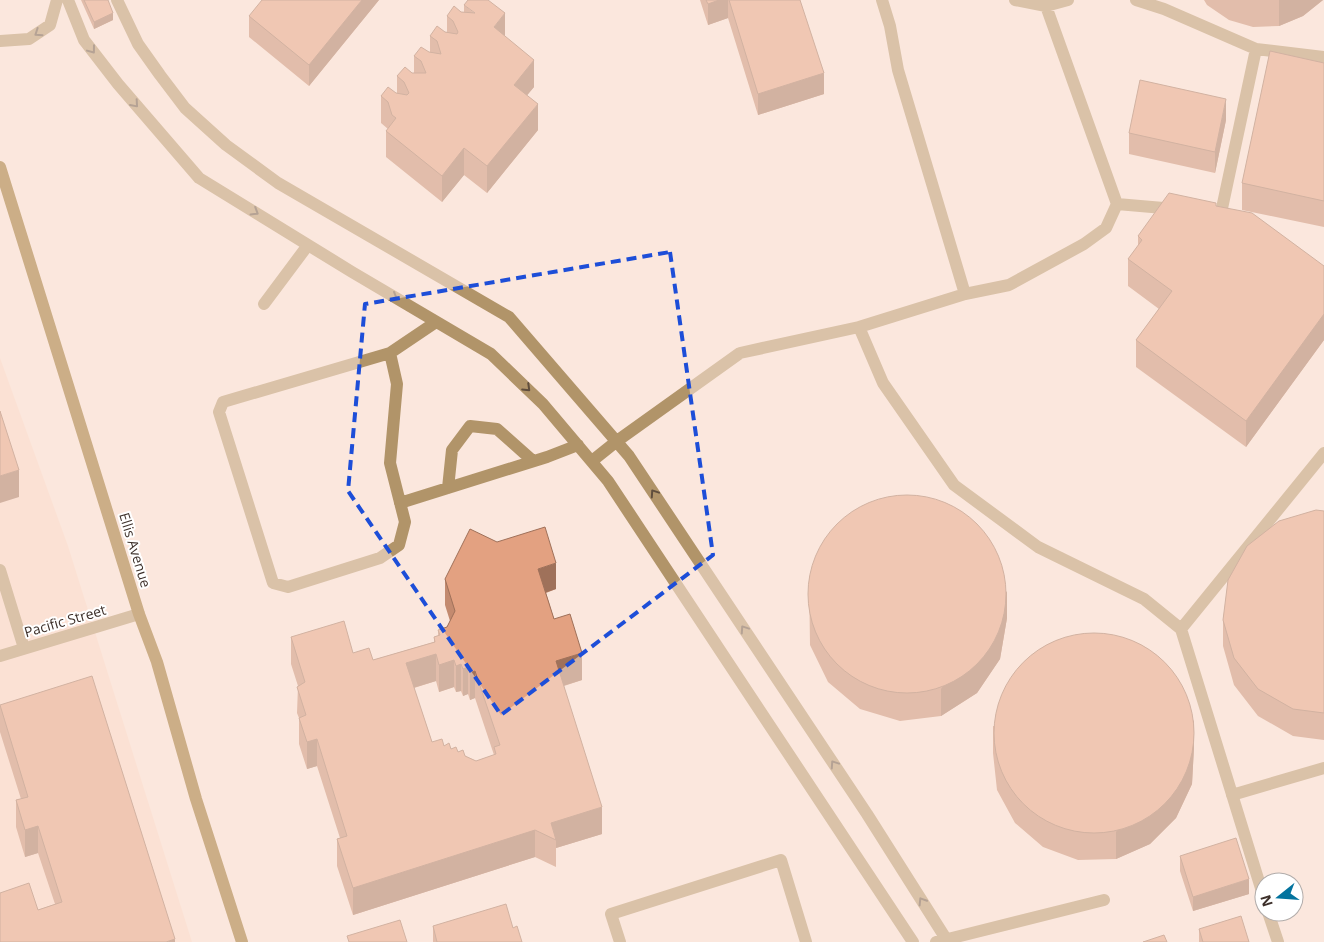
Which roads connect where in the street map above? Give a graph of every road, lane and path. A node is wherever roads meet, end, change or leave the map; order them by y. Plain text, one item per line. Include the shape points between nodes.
1 (57, 0) edge
2 (68, 0) edge
3 (117, 0) edge
4 (882, 0) edge
5 (1015, 0) edge
6 (1068, 0) edge
7 (1136, 0) edge
8 (1046, 6) junction
9 (0, 41) edge
10 (1256, 50) junction
11 (1324, 57) edge
12 (0, 167) edge
13 (1117, 204) junction
14 (1193, 210) edge
15 (1237, 219) edge
16 (308, 245) junction
17 (965, 294) junction
18 (264, 304) dead end
19 (436, 322) junction
20 (859, 327) junction
21 (390, 353) junction
22 (616, 441) junction
23 (578, 445) junction
24 (1324, 453) edge
25 (532, 461) junction
26 (592, 461) junction
27 (448, 488) junction
28 (400, 502) junction
29 (0, 570) edge
30 (139, 614) junction
31 (1181, 629) junction
32 (24, 648) junction
33 (0, 656) edge
34 (1324, 768) edge
35 (1232, 796) junction
36 (1256, 872) edge
37 (1104, 900) dead end
38 (1271, 922) edge
39 (943, 941) edge
40 (242, 942) edge
41 (620, 942) edge
42 (806, 942) edge
43 (914, 942) edge
44 (1278, 942) edge

1 -> 9 street via 50,25 29,39
2 -> 16 street via 84,40 199,178
3 - 22 street via 138,44 185,108 206,127 278,184 509,318
4 - 17 street via 898,70
5 - 8 street
6 - 8 street
7 - 10 street
8 - 13 street
10 - 11 street
10 - 15 street via 1216,213
12 - 30 main road, Ellis Avenue
13 - 14 street
13 - 17 street via 1106,228 1084,244 1009,285
16 - 18 street
16 -> 19 street
17 - 20 street
19 - 21 street
19 -> 23 street via 491,354 543,404
20 - 22 street via 740,353
20 - 31 street via 883,383 954,485 1038,547 1144,599
21 - 28 street via 397,384 390,462
21 - 28 street via 223,402 219,412 273,583 288,587 380,558 399,545 405,522
22 - 26 street
39 -> 22 street via 862,806 630,456
23 - 25 street
23 - 26 street
24 - 31 street
25 - 27 street
25 - 27 street via 497,429 470,426 452,450
26 - 43 street
27 - 28 street
29 - 32 street
30 - 32 street, Pacific Street
30 - 40 main road, Ellis Avenue via 157,662
31 - 35 street
32 - 33 street, Pacific Street
34 - 35 street
35 - 36 street
37 - 39 street
38 - 44 street
41 - 42 street via 611,914 781,860

